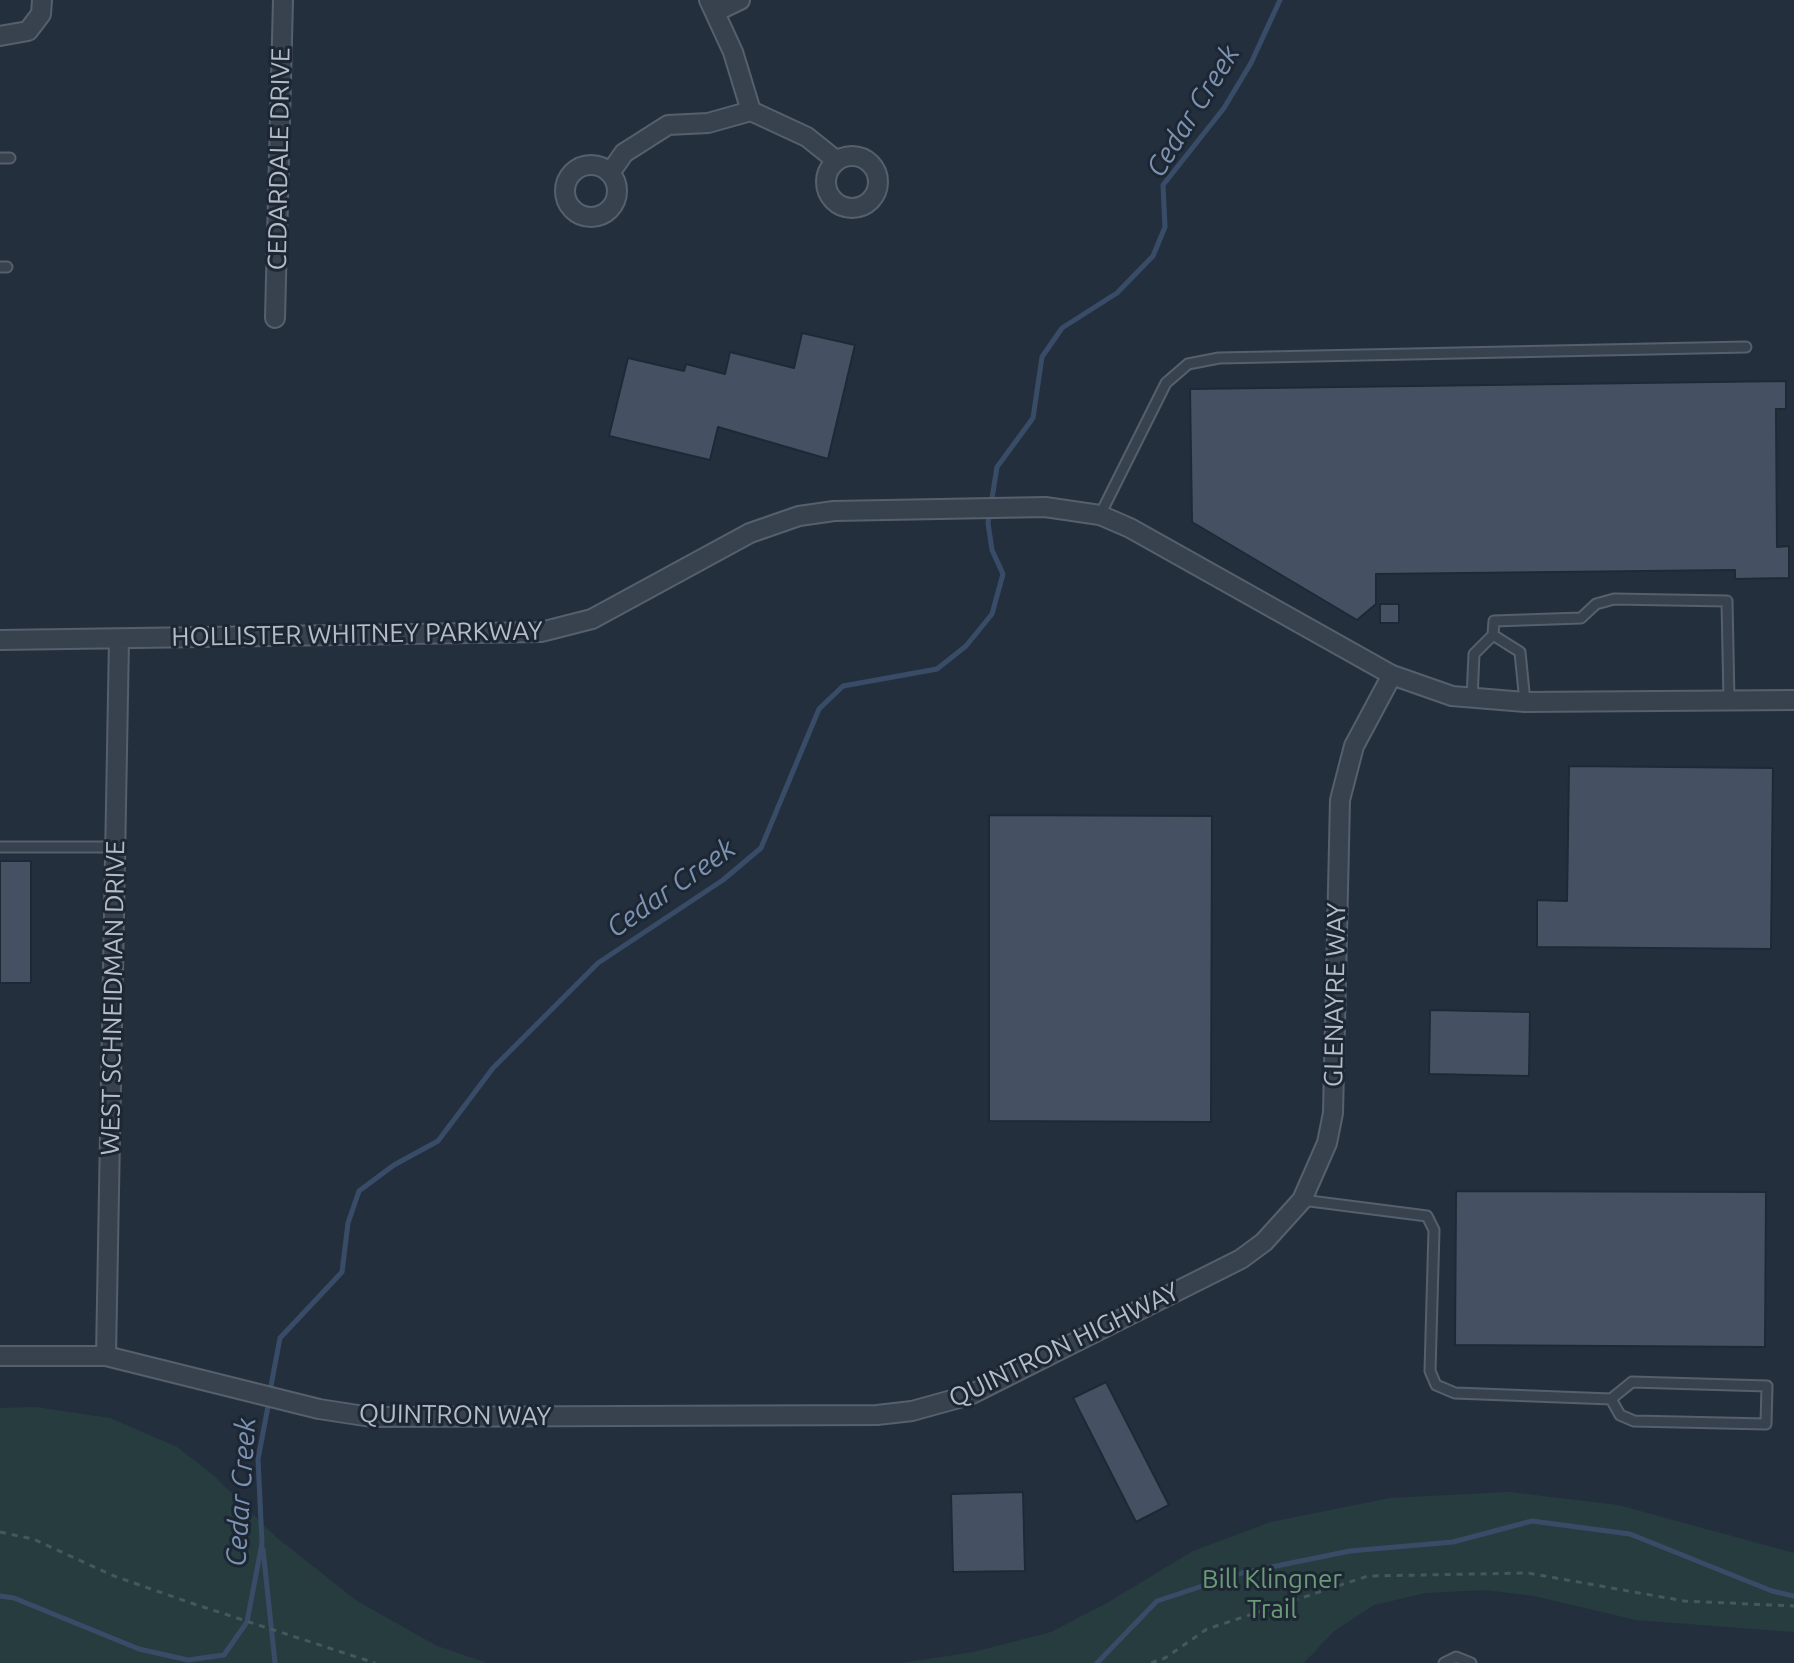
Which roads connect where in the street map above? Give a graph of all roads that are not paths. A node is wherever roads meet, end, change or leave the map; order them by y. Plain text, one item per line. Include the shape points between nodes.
1 (42, 0) edge
2 (283, 0) edge
3 (740, 0) edge
4 (713, 6) edge
5 (0, 36) edge
6 (751, 111) junction
7 (837, 161) dead end
8 (610, 173) dead end
9 (275, 318) dead end
10 (1746, 347) dead end
11 (1100, 515) junction
12 (1493, 635) junction
13 (0, 640) edge
14 (119, 640) junction
15 (1392, 675) junction
16 (1472, 699) junction
17 (1729, 700) junction
18 (1794, 700) edge
19 (1525, 702) junction
20 (0, 847) edge
21 (115, 847) junction
22 (1302, 1200) junction
23 (1209, 1275) joint
24 (0, 1356) edge
25 (106, 1356) junction
26 (1611, 1399) junction
27 (869, 1415) joint
28 (1444, 1663) edge
29 (1471, 1663) edge

1 - 5 street via 41,14 28,31
2 - 9 street, CEDARDALE DRIVE
3 - 4 street
4 - 6 street
6 - 7 street via 807,137
6 - 8 street via 708,123 668,125 624,153
10 - 11 lane via 1219,358 1188,364 1166,383
11 - 14 street, HOLLISTER WHITNEY PARKWAY via 1045,507 799,516 750,533 603,614 541,632
11 - 15 street, HOLLISTER WHITNEY PARKWAY
12 - 16 lane via 1474,654
12 - 17 lane via 1494,621 1581,618 1596,604 1614,599 1727,601
12 - 19 lane via 1520,652
13 - 14 street, HOLLISTER WHITNEY PARKWAY
14 - 21 street, WEST SCHNEIDMAN DRIVE
15 - 16 street, HOLLISTER WHITNEY PARKWAY
15 - 22 street, GLENAYRE WAY via 1354,746 1341,791 1333,1113 1323,1154
16 - 19 street, HOLLISTER WHITNEY PARKWAY
17 - 18 street, HOLLISTER WHITNEY PARKWAY
17 - 19 street, HOLLISTER WHITNEY PARKWAY
20 - 21 lane
21 - 25 street, WEST SCHNEIDMAN DRIVE
22 - 23 street, GLENAYRE WAY via 1264,1242
22 - 26 lane via 1427,1216 1434,1230 1430,1371 1436,1385 1455,1393
23 - 27 street, QUINTRON HIGHWAY via 970,1395 912,1411
24 - 25 street, QUINTRON WAY
25 - 27 street, QUINTRON WAY via 371,1417
26 - 26 lane via 1632,1382 1767,1386 1766,1424 1634,1421 1620,1415
28 - 29 lane via 1456,1657

